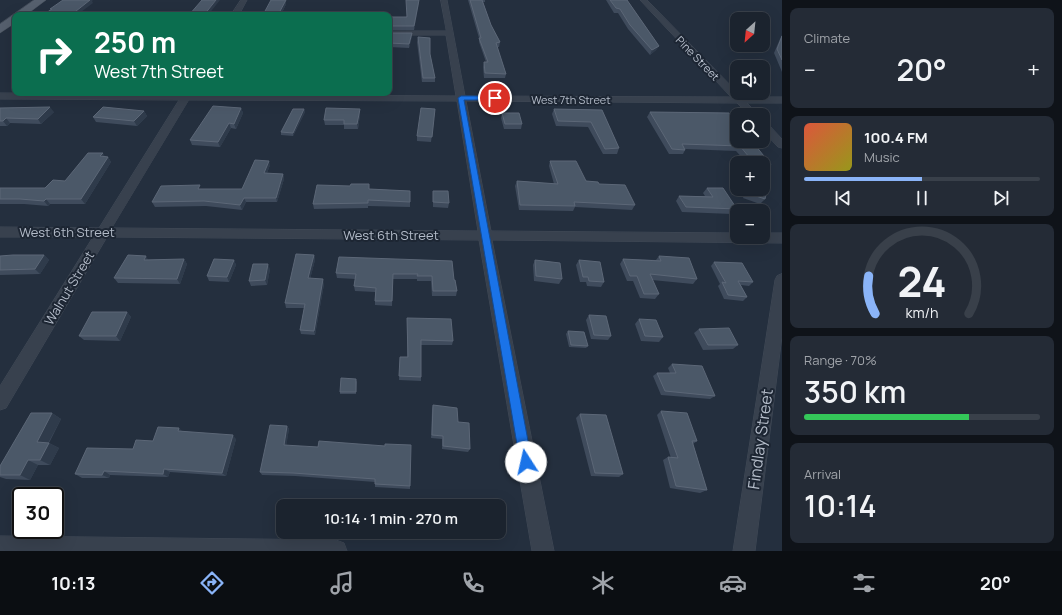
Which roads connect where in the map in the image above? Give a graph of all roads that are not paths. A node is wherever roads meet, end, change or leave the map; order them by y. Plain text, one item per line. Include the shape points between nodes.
1 (41, 0) edge
2 (244, 0) edge
3 (444, 0) edge
4 (643, 0) edge
5 (23, 12) edge
6 (237, 12) edge
7 (12, 20) edge
8 (0, 29) edge
9 (392, 33) edge
10 (450, 33) junction
11 (730, 90) edge
12 (0, 96) edge
13 (12, 96) edge
14 (185, 96) edge
15 (278, 96) edge
16 (461, 98) junction
17 (730, 99) edge
18 (740, 100) edge
19 (770, 100) edge
20 (782, 100) edge
21 (747, 108) edge
22 (770, 132) edge
23 (782, 145) edge
24 (0, 232) edge
25 (103, 232) junction
26 (485, 235) junction
27 (782, 238) edge
28 (782, 280) edge
29 (0, 402) edge
30 (0, 547) edge
31 (336, 551) edge
32 (543, 551) edge
33 (744, 551) edge

1 - 5 main road
2 - 6 street
3 - 10 street
4 - 11 street, Pine Street
7 - 8 main road
9 - 10 street
10 - 16 street
12 - 13 street, West 7th Street
14 - 25 street, Walnut Street
15 - 16 street, West 7th Street
16 - 17 street, West 7th Street
16 - 26 street
18 - 21 street, Pine Street
19 - 20 street, West 7th Street
22 - 23 street
24 - 25 street, West 6th Street
25 - 26 street, West 6th Street
25 - 29 street, Walnut Street
26 - 27 street, West 6th Street
26 - 32 street
28 - 33 street, Findlay Street
30 - 31 street

